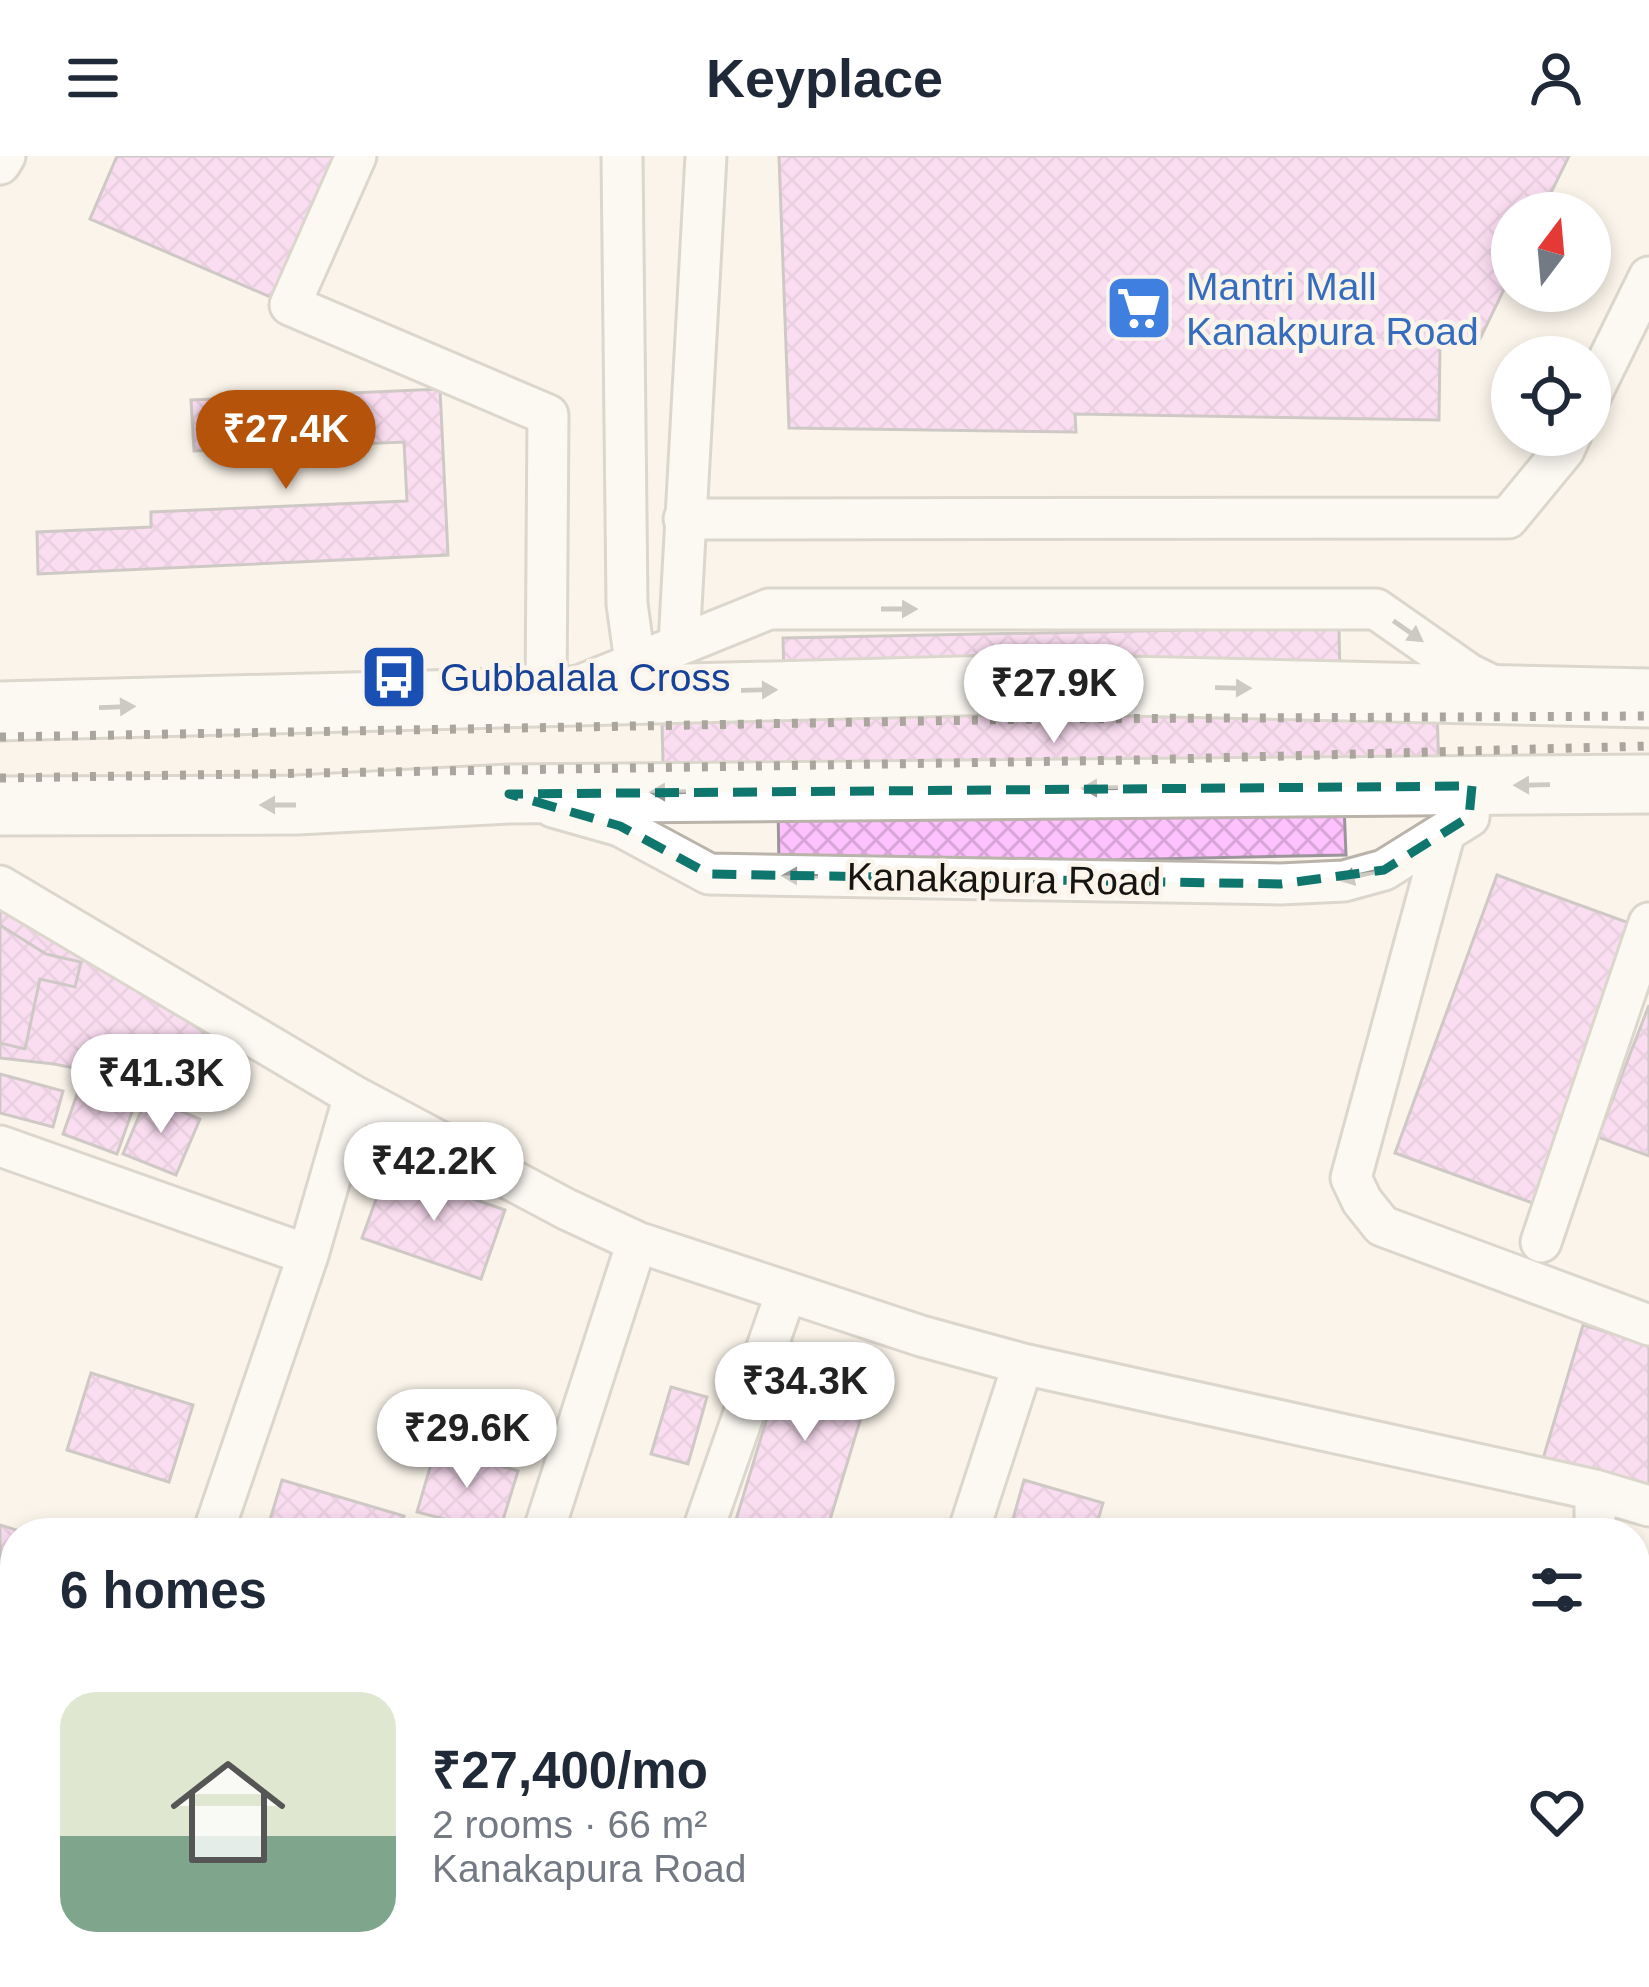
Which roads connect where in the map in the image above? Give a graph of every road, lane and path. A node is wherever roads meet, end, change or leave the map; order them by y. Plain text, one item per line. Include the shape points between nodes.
1 (4, 156) edge
2 (356, 156) edge
3 (622, 156) edge
4 (706, 156) edge
5 (0, 164) edge
6 (1649, 277) edge
7 (1611, 354) edge
8 (1559, 456) edge
9 (684, 519) junction
10 (679, 644) junction
11 (634, 662) junction
12 (546, 694) junction
13 (1512, 695) junction
14 (1649, 698) edge
15 (0, 711) edge
16 (1649, 784) edge
17 (509, 794) junction
18 (0, 806) edge
19 (1459, 809) junction
20 (0, 886) edge
21 (1649, 922) edge
22 (354, 1096) junction
23 (2, 1152) edge
24 (637, 1242) junction
25 (1541, 1242) dead end
26 (308, 1255) junction
27 (786, 1293) junction
28 (1649, 1325) edge
29 (1023, 1364) junction
30 (1595, 1490) junction
31 (1649, 1506) edge
32 (218, 1518) edge
33 (548, 1518) edge
34 (707, 1518) edge
35 (973, 1518) edge
36 (1595, 1518) edge

1 - 5 street
2 - 12 street via 290,305 548,415
3 - 11 street
4 - 9 street
6 - 7 street
8 - 9 street via 1508,518
9 - 10 street
10 - 11 street
10 -> 13 street via 769,609 1376,609
11 - 12 street
12 -> 13 highway via 1038,684
15 -> 12 highway
13 - 14 highway
16 -> 19 highway, Kanakapura Road
17 -> 18 highway, Kanakapura Road via 297,805
19 -> 17 highway, Kanakapura Road
19 -> 17 street, Kanakapura Road via 1384,870 1280,884 709,874 620,826
19 - 28 street via 1352,1178 1356,1189 1382,1226
20 - 22 street
21 - 25 street
22 - 24 street
22 - 26 street
23 - 26 street
24 - 27 street
24 - 33 street
26 - 32 street
27 - 29 street
27 - 34 street
29 - 30 street
29 - 35 street
30 - 31 street
30 - 36 street

